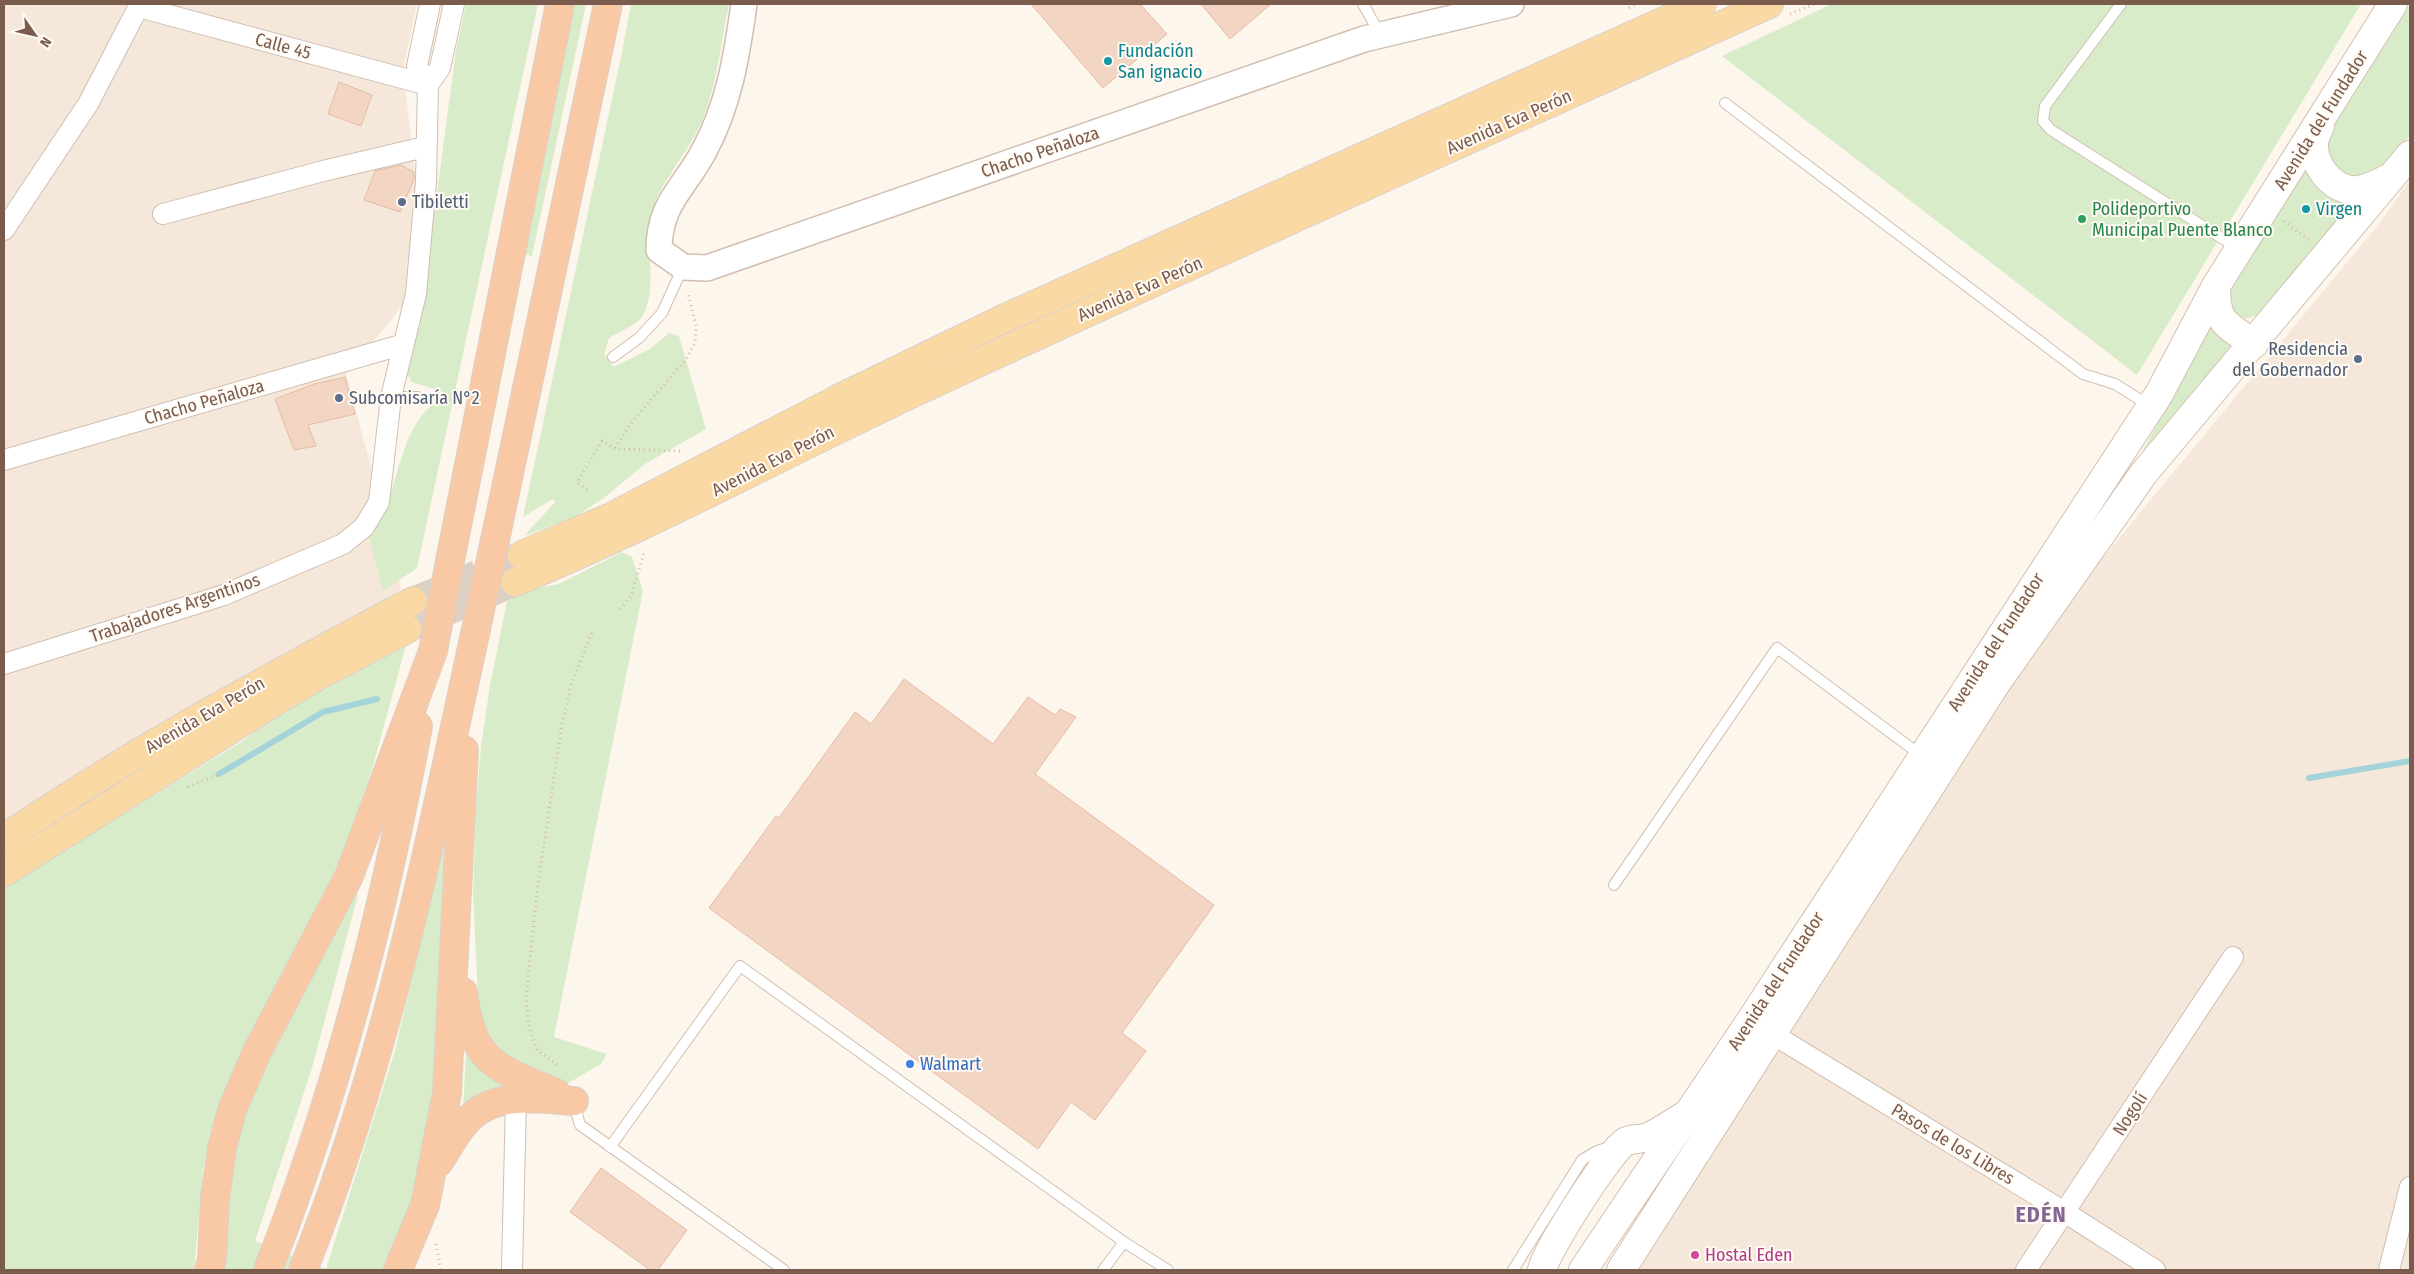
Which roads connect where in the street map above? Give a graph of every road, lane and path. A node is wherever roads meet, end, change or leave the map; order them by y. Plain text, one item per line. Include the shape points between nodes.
1 (430, 4) edge
2 (454, 4) edge
3 (560, 4) edge
4 (608, 4) edge
5 (744, 4) edge
6 (1363, 4) edge
7 (1511, 4) edge
8 (1769, 4) edge
9 (2121, 4) edge
10 (2393, 4) edge
11 (139, 5) edge
12 (1686, 7) edge
13 (1380, 35) junction
14 (428, 85) junction
15 (1725, 103) dead end
16 (2321, 122) junction
17 (425, 147) junction
18 (2410, 155) edge
19 (2392, 177) junction
20 (2266, 208) junction
21 (163, 214) dead end
22 (4, 230) edge
23 (2239, 249) junction
24 (2327, 254) junction
25 (683, 267) junction
26 (2216, 286) junction
27 (404, 344) junction
28 (2254, 344) junction
29 (613, 357) dead end
30 (418, 397) dead end
31 (392, 398) junction
32 (2151, 406) junction
33 (615, 449) dead end
34 (4, 460) edge
35 (522, 555) tunnel mouth
36 (515, 582) tunnel mouth
37 (413, 601) tunnel mouth
38 (407, 629) tunnel mouth
39 (592, 632) dead end
40 (475, 634) junction
41 (432, 651) junction
42 (4, 664) edge
43 (1922, 756) junction
44 (4, 839) edge
45 (4, 872) edge
46 (1614, 884) dead end
47 (456, 939) junction
48 (2233, 957) dead end
49 (1762, 1028) junction
50 (564, 1071) dead end
51 (516, 1099) junction
52 (574, 1101) junction
53 (1690, 1112) junction
54 (1625, 1142) junction
55 (610, 1147) junction
56 (2410, 1187) edge
57 (425, 1205) junction
58 (2066, 1213) junction
59 (1124, 1242) junction
60 (209, 1270) edge
61 (268, 1270) edge
62 (303, 1270) edge
63 (398, 1270) edge
64 (411, 1270) edge
65 (512, 1270) edge
66 (784, 1270) edge
67 (1103, 1270) edge
68 (1168, 1270) edge
69 (1513, 1270) edge
70 (1542, 1270) edge
71 (1584, 1270) edge
72 (1621, 1270) edge
73 (2026, 1270) edge
74 (2155, 1270) edge
75 (2389, 1270) edge

1 - 14 street via 416,66
2 - 14 street via 440,68
3 - 41 highway, bridge
4 - 40 highway, bridge
5 - 25 street via 736,63 722,110 704,152 666,210 659,232 659,250
6 - 13 lane
7 - 13 street, Chacho Peñaloza
8 - 36 main road, Avenida Eva Perón via 1002,351 848,423 617,538
9 - 23 lane via 2045,106 2043,121 2051,130
10 - 16 main road, Avenida del Fundador
11 - 14 street, Calle 45
11 - 22 street via 88,104
12 - 35 main road, Avenida Eva Perón via 1003,319 840,398 611,517
13 - 25 street, Chacho Peñaloza via 707,268
14 - 17 street, Trabajadores Argentinos
15 - 32 lane via 2083,374 2115,384
16 - 19 main road via 2314,144 2324,175 2351,190 2370,187
16 - 20 main road, Avenida del Fundador
17 - 21 street
17 - 27 street, Trabajadores Argentinos via 426,182 416,294
18 - 19 main road, Avenida del Fundador
19 - 24 main road, Avenida del Fundador
20 - 23 main road, Avenida del Fundador
20 - 24 path
23 - 26 main road, Avenida del Fundador
24 - 28 main road, Avenida del Fundador
25 - 29 lane via 662,313 639,338
25 - 33 path via 696,326 695,343 688,358 631,423
26 - 28 main road via 2216,308 2221,319
26 - 32 main road, Avenida del Fundador
27 - 31 street, Trabajadores Argentinos
27 - 34 street, Chacho Peñaloza
28 - 49 main road, Avenida del Fundador via 2144,474 1995,685 1879,863
30 - 31 lane
31 - 42 street, Trabajadores Argentinos via 379,502 364,526 343,544 224,594
32 - 43 main road, Avenida del Fundador
37 - 44 main road, Avenida Eva Perón via 131,758
38 - 45 main road, Avenida Eva Perón via 277,700
39 - 50 path via 571,685 562,724 537,891 526,1000 529,1027 537,1050
40 - 47 highway via 459,813
40 - 62 highway via 392,999 342,1168
41 - 60 highway via 349,876 253,1060 232,1110 215,1198
41 - 61 highway via 376,929 342,1057 295,1203
43 - 46 lane via 1777,648
43 - 49 main road, Avenida del Fundador
47 - 52 highway via 467,1019 475,1041 503,1071
47 - 57 highway via 447,1093
48 - 58 street, Nogolí
49 - 53 main road, Avenida del Fundador
49 - 58 street, Pasos de los Libres
49 - 72 main road, Avenida del Fundador
51 - 52 highway
51 - 57 highway via 487,1105 472,1116 439,1163
51 - 65 street
52 - 55 lane via 580,1125
53 - 54 main road via 1646,1138
53 - 71 main road, Avenida del Fundador
54 - 69 lane via 1597,1151 1582,1160
54 - 70 main road via 1607,1162 1559,1234
55 - 59 lane via 740,966
55 - 66 lane
56 - 75 street
57 - 63 highway
57 - 64 highway
58 - 73 street, Nogolí
58 - 74 street, Pasos de los Libres
59 - 67 lane
59 - 68 lane

